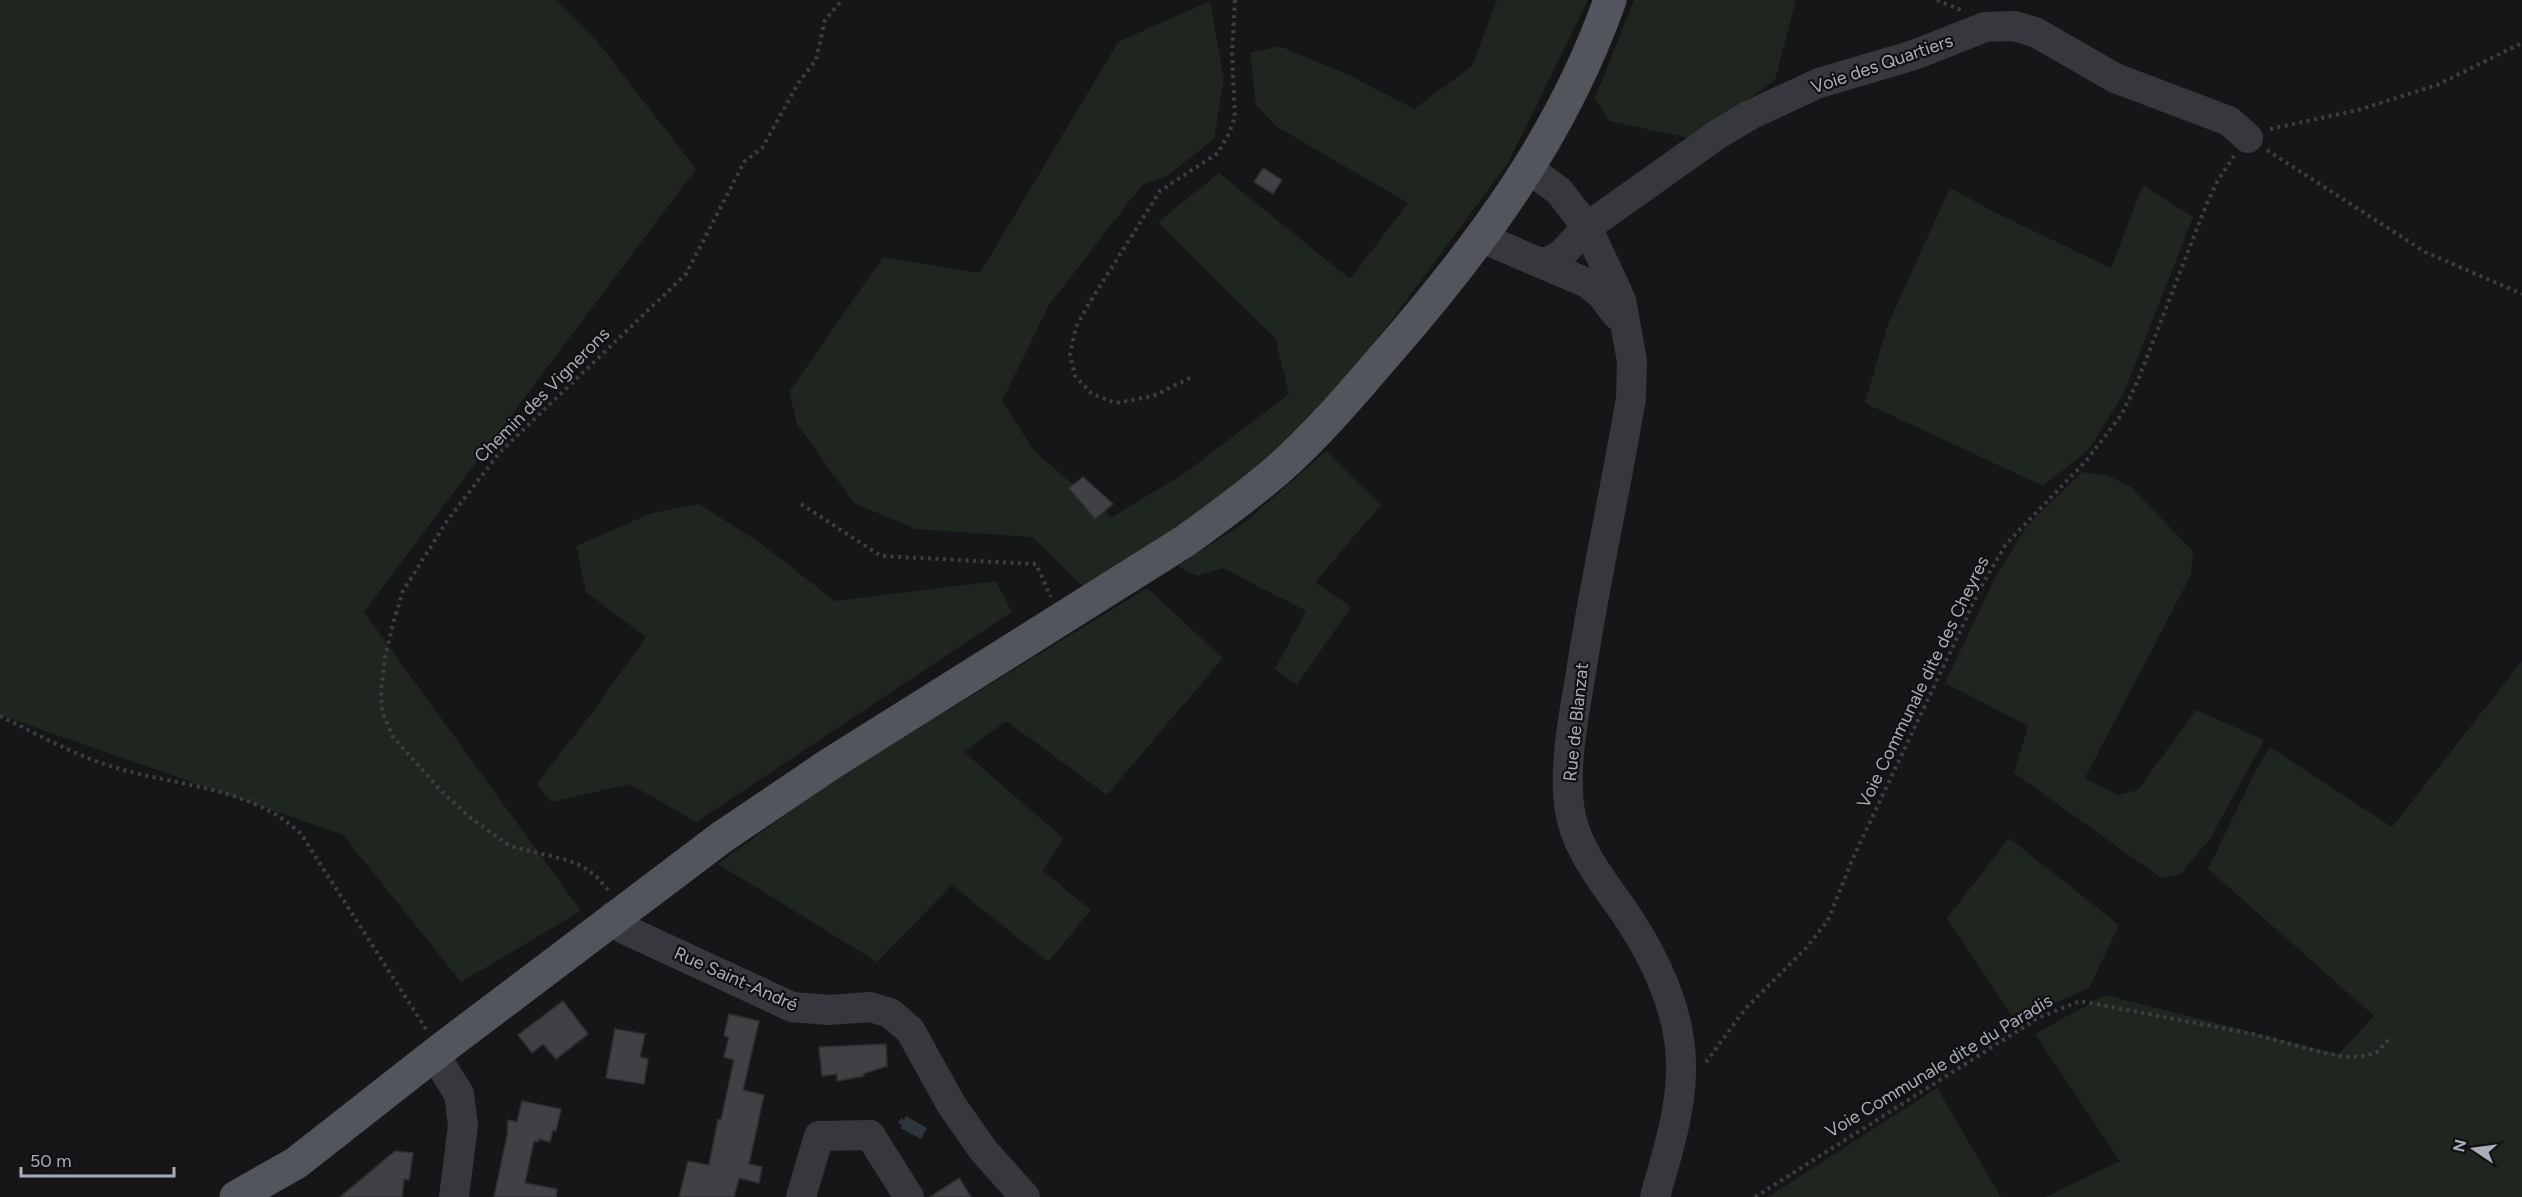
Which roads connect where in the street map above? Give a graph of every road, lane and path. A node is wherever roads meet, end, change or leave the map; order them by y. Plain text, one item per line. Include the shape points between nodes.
1 (842, 0) edge
2 (1235, 0) edge
3 (1610, 0) edge
4 (2522, 43) edge
5 (2248, 138) junction
6 (1528, 168) junction
7 (1587, 226) junction
8 (1482, 238) junction
9 (1541, 262) junction
10 (2522, 294) edge
11 (1627, 330) junction
12 (1191, 378) dead end
13 (801, 504) dead end
14 (1061, 619) junction
15 (0, 716) edge
16 (617, 914) junction
17 (2390, 1038) dead end
18 (437, 1052) junction
19 (1701, 1070) dead end
20 (236, 1197) edge
21 (454, 1197) edge
22 (801, 1197) edge
23 (909, 1197) edge
24 (1025, 1197) edge
25 (1655, 1197) edge
26 (1755, 1197) edge

1 - 16 path, Chemin des Vignerons via 825,20 816,60 762,148 744,162 686,274 500,452 447,520 403,591 390,635 381,690 382,712 393,737 444,794 510,846 582,866 607,886
2 - 12 path via 1235,117 1229,133 1218,153 1160,191 1088,305 1076,327 1070,354 1075,376 1092,394 1116,403 1153,396
3 - 6 main road via 1584,66
4 - 5 path via 2437,86 2358,110 2258,132
5 - 7 street, Voie des Quartiers via 2229,121 2115,78 2035,32 1995,25 1783,99 1718,134
5 - 10 path via 2425,252
5 - 19 path, Voie Communale dite des Cheyres via 2207,203 2122,414 2086,462 2006,544 1981,586 1853,858 1828,920 1807,947 1746,1008
6 - 7 street, Rue de Blanzat via 1559,191
6 - 8 main road
7 - 9 street, Voie des Quartiers via 1561,255
7 - 11 street, Rue de Blanzat via 1621,300
8 - 9 street, Rue de Blanzat
8 - 14 main road via 1318,432 1282,466 1185,541
9 - 11 street, Rue de Blanzat via 1587,283 1612,307
11 - 25 street, Rue de Blanzat via 1632,362 1631,398 1576,703 1568,793 1579,841 1649,950 1672,1012 1680,1082 1671,1138
13 - 14 path via 881,556 1036,564
14 - 16 main road via 830,764
15 - 18 path via 113,767 219,792 287,820 301,834
16 - 18 main road
16 - 24 street, Rue Saint-André via 624,929 792,1007 870,1007 890,1013 910,1030 951,1104 983,1150
17 - 26 path, Voie Communale dite du Paradis via 2377,1052 2346,1057 2253,1034 2080,1001 2038,1018
18 - 20 main road via 296,1163
18 - 21 street via 459,1094 463,1125
22 - 23 street via 819,1136 870,1136

